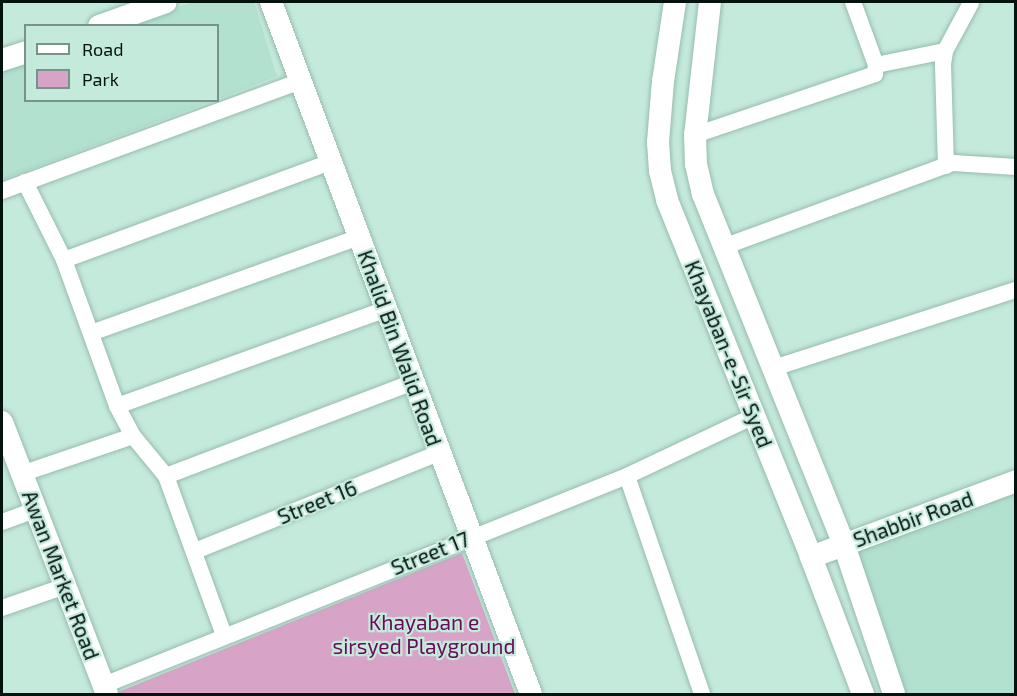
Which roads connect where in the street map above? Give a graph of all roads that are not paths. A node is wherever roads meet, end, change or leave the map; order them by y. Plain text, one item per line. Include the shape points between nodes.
1 (166, 2) edge
2 (271, 2) edge
3 (675, 2) edge
4 (710, 2) edge
5 (853, 2) edge
6 (971, 3) dead end
7 (105, 24) edge
8 (945, 51) junction
9 (24, 52) edge
10 (2, 60) edge
11 (875, 69) junction
12 (301, 81) junction
13 (695, 135) junction
14 (331, 162) junction
15 (946, 166) junction
16 (1016, 167) edge
17 (25, 182) junction
18 (2, 191) edge
19 (359, 237) junction
20 (723, 247) junction
21 (64, 260) junction
22 (1016, 290) edge
23 (386, 309) junction
24 (91, 333) junction
25 (774, 368) junction
26 (413, 382) junction
27 (117, 406) junction
28 (754, 416) junction
29 (3, 430) edge
30 (133, 436) junction
31 (439, 453) junction
32 (21, 474) junction
33 (166, 476) junction
34 (627, 476) junction
35 (1016, 481) edge
36 (35, 510) junction
37 (2, 522) edge
38 (471, 537) junction
39 (844, 545) junction
40 (195, 551) junction
41 (811, 557) junction
42 (65, 586) junction
43 (2, 608) edge
44 (224, 635) junction
45 (105, 690) edge
46 (531, 694) edge
47 (702, 694) edge
48 (862, 694) edge
49 (894, 694) edge

1 - 7 main road
2 - 12 main road, Khalid Bin Walid Road
3 - 28 main road, Khayaban-e-Sir Syed via 662,91 660,171
4 - 13 main road, Khayaban-e-Sir Syed
5 - 11 street
6 - 8 street
8 - 11 street
8 - 15 street
9 - 10 main road
11 - 13 street
12 - 14 main road, Khalid Bin Walid Road
12 - 17 street
13 - 20 main road, Khayaban-e-Sir Syed via 703,194
14 - 19 main road, Khalid Bin Walid Road
14 - 21 street
15 - 16 street via 953,163
15 - 20 street
17 - 18 street
17 - 21 street
19 - 23 main road, Khalid Bin Walid Road
19 - 24 street
20 - 25 main road, Khayaban-e-Sir Syed
21 - 24 street
22 - 25 street
23 - 26 main road, Khalid Bin Walid Road
23 - 27 street
24 - 27 street
25 - 39 main road, Khayaban-e-Sir Syed
26 - 31 main road, Khalid Bin Walid Road
26 - 33 street
27 - 30 street
28 - 34 street, Street 17
28 - 41 main road, Khayaban-e-Sir Syed
29 - 32 main road, Awan Market Road
30 - 32 street
30 - 33 street
31 - 38 main road, Khalid Bin Walid Road
31 - 40 street, Street 16
32 - 36 main road, Awan Market Road
33 - 40 street
34 - 38 street, Street 17
34 - 47 street
35 - 39 main road, Shabbir Road
36 - 37 street
36 - 42 main road, Awan Market Road
38 - 44 street, Street 17
38 - 46 main road, Khalid Bin Walid Road
39 - 41 main road, Shabbir Road
39 - 49 main road, Khayaban-e-Sir Syed
40 - 44 street
41 - 48 main road, Khayaban-e-Sir Syed
42 - 43 street
42 - 45 main road, Awan Market Road
44 - 45 street, Street 17

